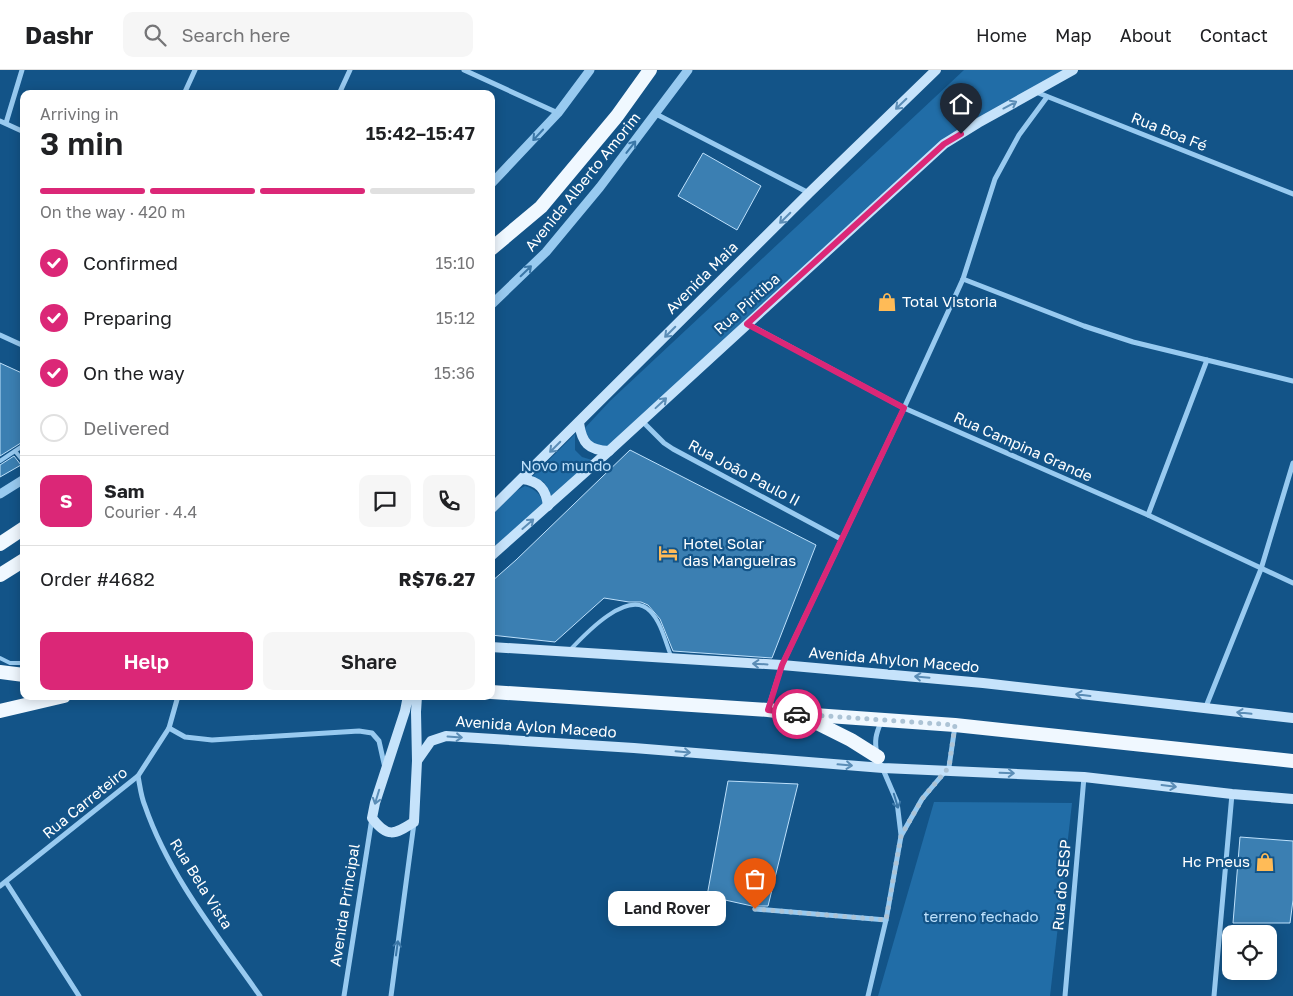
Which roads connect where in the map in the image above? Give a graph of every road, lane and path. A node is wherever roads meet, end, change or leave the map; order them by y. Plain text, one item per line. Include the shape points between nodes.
1 (22, 70) edge
2 (195, 70) edge
3 (350, 70) edge
4 (464, 70) edge
5 (590, 70) edge
6 (650, 70) edge
7 (688, 70) edge
8 (936, 70) edge
9 (1073, 70) edge
10 (186, 90) edge
11 (341, 90) edge
12 (1036, 92) junction
13 (1047, 97) junction
14 (558, 114) junction
15 (656, 114) junction
16 (3, 122) edge
17 (20, 130) edge
18 (495, 180) edge
19 (809, 194) junction
20 (1293, 194) edge
21 (495, 246) edge
22 (963, 279) junction
23 (495, 301) edge
24 (747, 324) junction
25 (0, 335) edge
26 (20, 344) edge
27 (1207, 360) junction
28 (1293, 381) edge
29 (904, 408) junction
30 (642, 421) junction
31 (579, 423) junction
32 (20, 448) edge
33 (15, 451) junction
34 (609, 451) junction
35 (20, 457) edge
36 (0, 461) edge
37 (1293, 463) edge
38 (522, 479) junction
39 (20, 482) edge
40 (0, 494) edge
41 (495, 505) edge
42 (548, 506) junction
43 (1148, 515) junction
44 (20, 531) edge
45 (841, 539) junction
46 (0, 544) edge
47 (495, 552) edge
48 (20, 562) edge
49 (1261, 569) junction
50 (0, 575) edge
51 (1293, 583) edge
52 (495, 647) edge
53 (569, 651) junction
54 (0, 658) edge
55 (672, 658) junction
56 (20, 663) edge
57 (782, 665) junction
58 (0, 672) edge
59 (20, 674) edge
60 (495, 692) edge
61 (47, 700) edge
62 (177, 700) edge
63 (407, 700) edge
64 (417, 700) edge
65 (1205, 709) junction
66 (768, 710) junction
67 (0, 711) edge
68 (800, 714) junction
69 (1293, 718) edge
70 (882, 720) junction
71 (955, 725) junction
72 (169, 728) junction
73 (417, 760) junction
74 (1293, 761) edge
75 (881, 763) junction
76 (386, 771) junction
77 (947, 771) junction
78 (138, 776) junction
79 (1084, 777) junction
80 (1232, 794) junction
81 (1293, 798) edge
82 (372, 818) junction
83 (414, 822) junction
84 (901, 836) junction
85 (6, 882) junction
86 (0, 886) edge
87 (755, 909) dead end
88 (886, 920) junction
89 (79, 996) edge
90 (260, 996) edge
91 (344, 996) edge
92 (391, 996) edge
93 (868, 996) edge
94 (1065, 996) edge
95 (1214, 996) edge

1 - 16 street
2 - 10 street
3 - 11 street
4 - 14 street
5 - 14 street
6 - 21 highway via 617,116 541,207
7 - 15 street, Avenida Alberto Amorim
8 -> 19 main road, Avenida Maia
9 - 12 main road, Rua Piritiba
12 - 13 street, Rua Boa Fé
24 -> 12 main road, Rua Piritiba via 944,144
13 - 20 street, Rua Boa Fé
13 - 22 street via 1019,136 995,179
14 -> 18 street
15 - 19 street
23 -> 15 street, Avenida Alberto Amorim via 546,252
16 - 17 street
19 -> 31 main road, Avenida Maia
22 - 27 street via 1084,326
22 - 29 street
24 - 29 street, Rua Campina Grande
30 -> 24 main road, Rua Piritiba
25 - 26 street
27 - 28 street
27 - 43 street
29 - 43 street, Rua Campina Grande
29 - 45 street
30 - 34 main road, Rua Piritiba
30 - 45 street, Rua João Paulo II via 673,449
31 - 34 main road via 584,443 591,448
31 -> 38 main road, Avenida Maia
32 - 33 lane
33 - 35 lane
33 - 36 lane
34 - 42 main road, Rua Piritiba
37 - 49 street
38 - 41 main road, Avenida Maia
38 - 42 main road via 542,486
39 - 40 street
47 -> 42 main road, Rua Piritiba
43 - 49 street, Rua Campina Grande
44 - 46 highway
45 - 57 street
48 - 50 highway
49 - 51 street, Rua Campina Grande
49 - 65 street
52 - 53 main road, Avenida Ahylon Macedo
53 - 55 main road, Avenida Ahylon Macedo
53 - 55 lane via 607,616 631,604 644,606 655,617
54 - 56 lane
57 -> 55 main road, Avenida Ahylon Macedo
65 -> 57 main road, Avenida Ahylon Macedo via 983,683
57 - 66 street
58 - 59 highway
60 - 66 highway
61 - 67 highway
62 - 72 street, Rua Carreteiro
63 - 76 main road
64 - 73 main road
69 -> 65 main road, Avenida Ahylon Macedo
66 - 68 highway
68 - 70 highway
68 - 75 highway via 851,740
70 - 71 highway
70 - 75 street via 875,743
71 - 74 highway
71 - 77 street
72 - 76 street via 197,740 359,731 372,733 379,741
72 - 78 street, Rua Carreteiro
73 -> 75 main road, Avenida Aylon Macedo via 431,741 446,736
73 - 83 main road
75 - 77 main road, Avenida Aylon Macedo
75 -> 84 street via 896,802
76 -> 82 main road
77 -> 79 main road, Avenida Aylon Macedo
77 - 84 street via 922,799
78 - 85 street, Rua Carreteiro
78 - 90 street, Rua Bela Vista via 144,805 171,863 197,907
79 -> 80 main road, Avenida Aylon Macedo
79 - 94 street, Rua do SESP
80 - 81 main road, Avenida Aylon Macedo
80 - 95 street
82 - 83 main road via 380,828 389,832 402,830
82 - 91 street, Avenida Principal
92 -> 83 street
84 - 88 street
85 - 86 street, Rua Carreteiro
85 - 89 street
87 - 88 street
88 - 93 street

